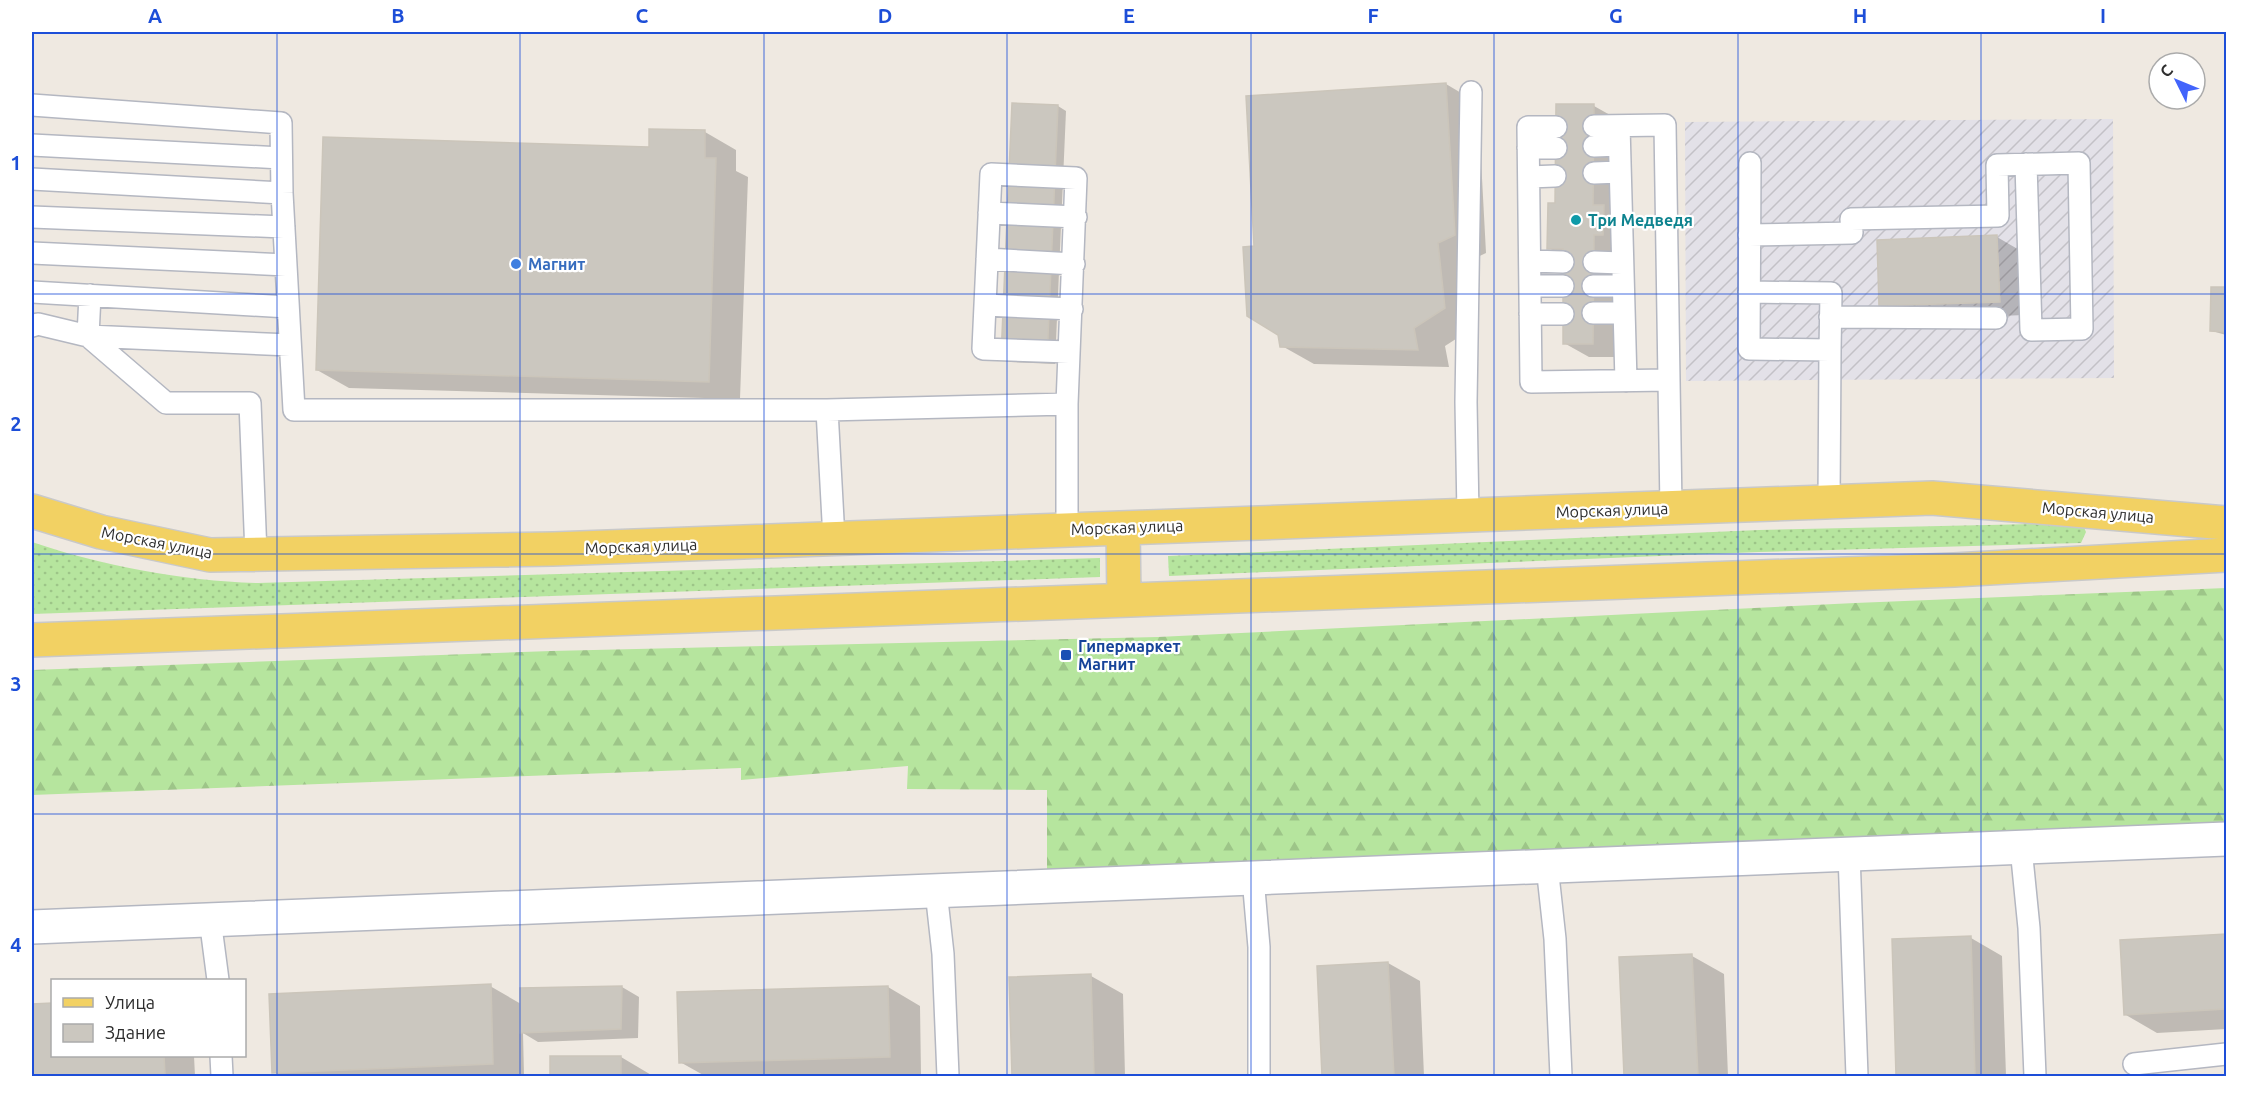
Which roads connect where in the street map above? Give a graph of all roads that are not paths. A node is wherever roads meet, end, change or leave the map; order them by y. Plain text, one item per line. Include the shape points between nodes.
1 (1471, 92) dead end
2 (32, 105) edge
3 (1594, 136) dead end
4 (1619, 136) junction
5 (1556, 137) dead end
6 (32, 145) edge
7 (281, 158) junction
8 (1750, 163) dead end
9 (2026, 164) junction
10 (1620, 172) junction
11 (1594, 173) dead end
12 (1555, 176) dead end
13 (1529, 177) junction
14 (32, 179) edge
15 (282, 192) junction
16 (989, 213) junction
17 (32, 217) edge
18 (1076, 217) junction
19 (284, 227) junction
20 (1749, 235) junction
21 (32, 253) edge
22 (987, 259) junction
23 (1530, 261) junction
24 (1563, 262) dead end
25 (1594, 262) dead end
26 (1622, 263) junction
27 (1074, 264) junction
28 (286, 265) junction
29 (1530, 286) junction
30 (1563, 286) dead end
31 (1593, 286) dead end
32 (1623, 286) junction
33 (32, 292) edge
34 (1749, 292) junction
35 (90, 295) junction
36 (985, 305) junction
37 (288, 307) junction
38 (1072, 309) junction
39 (1593, 313) dead end
40 (1624, 313) junction
41 (1530, 314) junction
42 (1563, 314) dead end
43 (1830, 317) junction
44 (1996, 318) dead end
45 (32, 326) edge
46 (88, 336) junction
47 (290, 345) junction
48 (1830, 350) junction
49 (1069, 352) junction
50 (1669, 380) junction
51 (1626, 381) junction
52 (1067, 404) junction
53 (827, 410) junction
54 (1829, 502) junction
55 (1671, 508) junction
56 (32, 511) edge
57 (1468, 515) junction
58 (2226, 523) edge
59 (1123, 528) junction
60 (1067, 530) junction
61 (834, 539) junction
62 (256, 554) junction
63 (2226, 555) edge
64 (1124, 600) junction
65 (32, 640) edge
66 (2226, 839) edge
67 (2021, 848) junction
68 (1849, 854) junction
69 (1547, 866) junction
70 (1253, 878) junction
71 (936, 891) junction
72 (210, 920) junction
73 (32, 927) edge
74 (218, 979) edge
75 (2226, 1054) edge
76 (221, 1057) edge
77 (2134, 1064) dead end
78 (222, 1077) edge
79 (948, 1077) edge
80 (1259, 1077) edge
81 (1561, 1077) edge
82 (1857, 1077) edge
83 (2035, 1077) edge

1 - 57 lane
2 - 7 lane via 281,123
3 - 4 lane
4 - 10 lane
4 - 50 lane via 1665,125
5 - 13 lane via 1528,127
6 - 7 lane
7 - 15 lane
8 - 20 lane
9 - 9 lane via 2079,163 2082,329 2031,330
9 - 20 lane via 1997,165 1998,216 1851,219 1852,233
10 - 11 lane
10 - 26 lane
12 - 13 lane
13 - 23 lane
14 - 15 lane
15 - 19 lane
16 - 18 lane
16 - 18 lane via 991,174 1076,178
16 - 22 lane
17 - 19 lane
18 - 27 lane
19 - 28 lane
20 - 34 lane
21 - 28 lane
22 - 27 lane
22 - 36 lane
23 - 24 lane
23 - 29 lane
25 - 26 lane
26 - 32 lane
27 - 38 lane
28 - 37 lane
29 - 30 lane
29 - 41 lane
31 - 32 lane
32 - 40 lane
33 - 35 lane
34 - 43 lane via 1831,293
34 - 48 lane via 1749,349
35 - 37 lane
35 - 46 lane
36 - 38 lane
36 - 49 lane via 984,349
37 - 47 lane
38 - 49 lane
39 - 40 lane
40 - 51 lane
41 - 42 lane
41 - 51 lane via 1531,382
43 - 44 lane
43 - 48 lane
45 - 46 lane via 38,324
46 - 47 lane
46 - 62 lane via 166,403 250,403
47 - 53 lane via 294,410
48 - 54 lane
49 - 52 lane
50 - 51 lane
50 - 55 lane
52 - 53 lane
52 - 60 lane
53 - 61 lane
54 - 55 main road, Морская улица
54 - 58 main road, Морская улица via 1932,498
55 - 57 main road, Морская улица
56 - 62 main road, Морская улица via 101,532 210,555
57 - 59 main road, Морская улица
59 - 60 main road, Морская улица
59 - 64 main road
60 - 61 main road, Морская улица
61 - 62 main road, Морская улица
63 - 64 main road via 1954,570
64 - 65 main road
66 - 67 street
67 - 68 street
67 - 83 lane via 2029,928
68 - 69 street
68 - 82 lane
69 - 70 street
69 - 81 lane via 1555,939
70 - 71 street
70 - 80 lane via 1259,946
71 - 72 street
71 - 79 lane
72 - 73 street
72 - 74 lane
75 - 77 lane
76 - 78 lane

